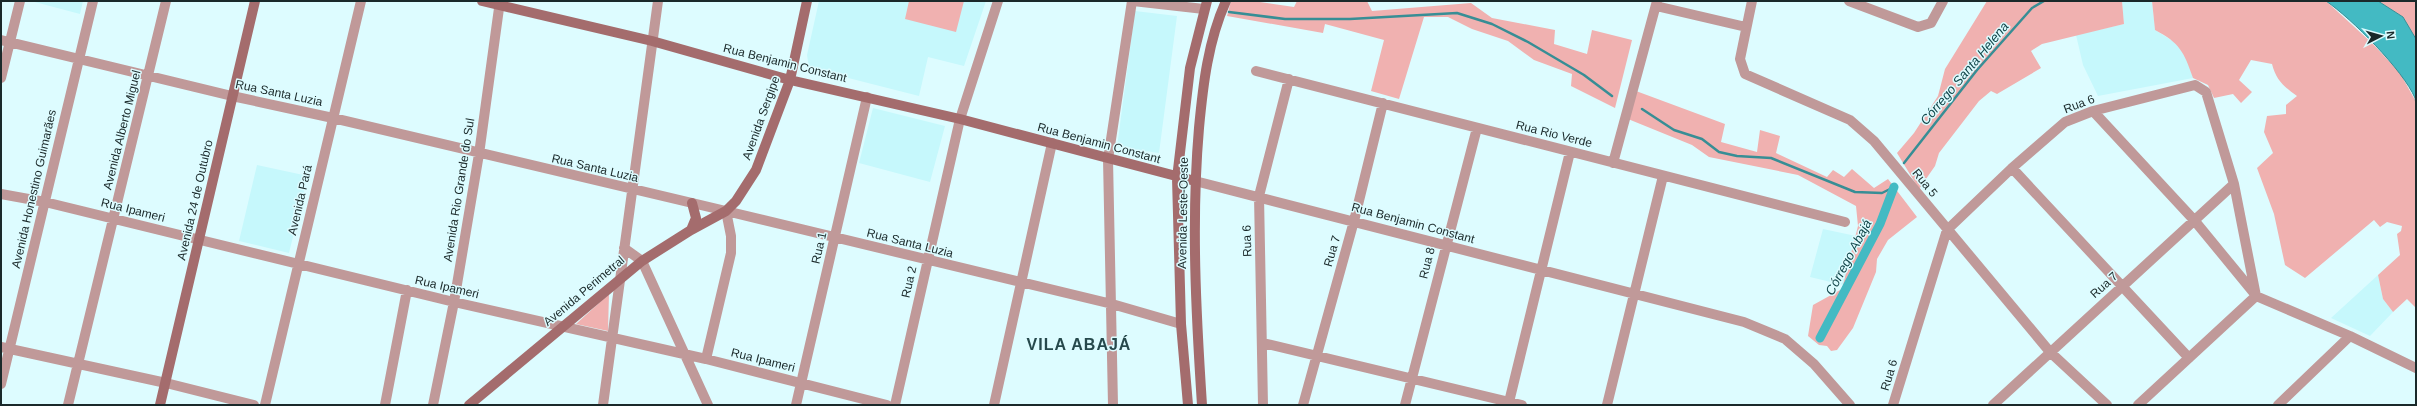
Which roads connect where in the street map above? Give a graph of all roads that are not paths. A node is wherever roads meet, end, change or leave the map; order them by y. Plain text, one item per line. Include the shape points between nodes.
1 (20, 1) edge
2 (93, 1) edge
3 (166, 1) edge
4 (255, 1) edge
5 (361, 1) edge
6 (482, 1) edge
7 (658, 1) edge
8 (807, 1) edge
9 (998, 1) edge
10 (1132, 1) edge
11 (1226, 1) edge
12 (1752, 1) edge
13 (1849, 1) edge
14 (1943, 1) edge
15 (499, 3) edge
16 (1656, 4) edge
17 (1205, 5) edge
18 (1746, 27) junction
19 (5, 41) edge
20 (652, 41) junction
21 (79, 59) junction
22 (1256, 71) dead end
23 (148, 75) junction
24 (1, 78) edge
25 (1289, 79) junction
26 (790, 80) junction
27 (232, 96) junction
28 (868, 97) junction
29 (1382, 103) junction
30 (2093, 111) junction
31 (333, 118) junction
32 (960, 119) junction
33 (1477, 128) junction
34 (1052, 143) junction
35 (1570, 152) junction
36 (479, 154) junction
37 (1108, 159) junction
38 (1614, 163) junction
39 (2012, 168) junction
40 (1663, 176) junction
41 (1177, 178) junction
42 (1194, 181) junction
43 (2234, 184) junction
44 (633, 190) junction
45 (1, 194) edge
46 (1258, 196) junction
47 (45, 202) junction
48 (692, 203) junction
49 (726, 211) junction
50 (114, 219) junction
51 (2194, 220) junction
52 (1354, 221) junction
53 (1845, 222) dead end
54 (691, 230) junction
55 (1947, 230) junction
56 (835, 238) junction
57 (200, 240) junction
58 (1445, 244) junction
59 (624, 248) junction
60 (928, 260) junction
61 (642, 261) junction
62 (299, 263) junction
63 (1541, 269) junction
64 (620, 278) junction
65 (1021, 283) junction
66 (2122, 286) junction
67 (407, 290) junction
68 (1634, 294) junction
69 (2256, 296) junction
70 (454, 302) junction
71 (1112, 304) junction
72 (1181, 324) junction
73 (562, 326) junction
74 (2350, 336) junction
75 (611, 339) junction
76 (1263, 343) junction
77 (5, 348) edge
78 (2050, 352) junction
79 (685, 354) junction
80 (1316, 356) junction
81 (2189, 358) junction
82 (706, 359) junction
83 (78, 365) junction
84 (2416, 368) edge
85 (1412, 379) junction
86 (166, 383) junction
87 (1, 384) edge
88 (801, 384) junction
89 (1509, 402) junction
90 (68, 405) edge
91 (160, 405) edge
92 (254, 405) edge
93 (266, 405) edge
94 (385, 405) edge
95 (433, 405) edge
96 (469, 405) edge
97 (603, 405) edge
98 (708, 405) edge
99 (796, 405) edge
100 (888, 405) edge
101 (895, 405) edge
102 (994, 405) edge
103 (1113, 405) edge
104 (1188, 405) edge
105 (1202, 405) edge
106 (1263, 405) edge
107 (1303, 405) edge
108 (1405, 405) edge
109 (1522, 405) edge
110 (1607, 405) edge
111 (1850, 405) edge
112 (1893, 405) edge
113 (1993, 405) edge
114 (2107, 405) edge
115 (2138, 405) edge
116 (2278, 405) edge

1 - 19 street
2 - 21 street, Avenida Honestino Guimarães
3 - 23 street, Avenida Alberto Miguel
4 - 27 street, Avenida 24 de Outubro
5 - 31 street, Avenida Pará
6 - 15 street, Rua Benjamin Constant
7 - 20 street
8 - 26 street, Avenida Sergipe
9 - 32 street, Rua 2
10 - 17 street
10 - 37 street
11 - 42 street, Avenida Leste-Oeste via 1220,14 1203,78
12 - 18 street, Rua 5
13 - 14 street via 1918,27 1931,23
15 - 20 street, Rua Benjamin Constant
15 - 36 street, Avenida Rio Grande do Sul
16 - 18 street
16 - 38 street
17 - 41 street, Avenida Leste-Oeste via 1190,68
18 - 55 street, Rua 5 via 1740,59 1745,74 1850,120 1874,141
19 - 21 street, Rua Santa Luzia
19 - 24 street
20 - 26 street, Rua Benjamin Constant via 753,65
20 - 44 street
21 - 23 street, Rua Santa Luzia
21 - 47 street, Avenida Honestino Guimarães
22 - 25 street, Rua Rio Verde
23 - 27 street, Rua Santa Luzia
23 - 50 street, Avenida Alberto Miguel
25 - 29 street, Rua Rio Verde
25 - 46 street, Rua 6
26 - 28 street, Rua Benjamin Constant
26 - 49 street, Avenida Sergipe via 756,170 736,201
27 - 31 street, Rua Santa Luzia
27 - 57 street, Avenida 24 de Outubro
28 - 32 street, Rua Benjamin Constant
28 - 56 street, Rua 1
29 - 33 street, Rua Rio Verde
29 - 52 street, Rua 7
30 - 39 street, Rua 6 via 2065,122
30 - 43 street, Rua 6 via 2195,85 2206,92
30 - 51 street
31 - 36 street, Rua Santa Luzia
31 - 62 street, Avenida Pará
32 - 34 street, Rua Benjamin Constant
32 - 60 street, Rua 2
33 - 35 street, Rua Rio Verde
33 - 58 street, Rua 8
34 - 37 street, Rua Benjamin Constant
34 - 65 street
35 - 38 street, Rua Rio Verde
35 - 63 street
36 - 44 street, Rua Santa Luzia
36 - 70 street, Avenida Rio Grande do Sul
37 - 41 street, Rua Benjamin Constant
37 - 71 street
38 - 40 street, Rua Rio Verde
39 - 55 street, Rua 6
39 - 66 street
40 - 53 street, Rua Rio Verde
40 - 68 street
41 - 42 street, Rua Benjamin Constant
41 - 72 street, Avenida Leste-Oeste
42 - 46 street, Rua Benjamin Constant
42 - 105 street, Avenida Leste-Oeste via 1196,308
43 - 51 street, Rua 7
43 - 69 street, Rua 6
44 - 48 street, Rua Santa Luzia
44 - 59 street
45 - 47 street, Rua Ipameri
46 - 52 street, Rua Benjamin Constant
46 - 76 street, Rua 6
47 - 50 street, Rua Ipameri
47 - 77 street, Avenida Honestino Guimarães
48 - 49 street, Rua Santa Luzia
48 - 54 street via 696,218
49 - 54 street, Avenida Perimetral
49 - 56 street, Rua Santa Luzia
49 - 82 street via 731,236 731,254
50 - 57 street, Rua Ipameri
50 - 83 street, Avenida Alberto Miguel
51 - 66 street, Rua 7
51 - 69 street
52 - 58 street, Rua Benjamin Constant
52 - 80 street, Rua 7
54 - 61 street, Avenida Perimetral
55 - 78 street, Rua 5
55 - 112 street, Rua 6
56 - 60 street, Rua Santa Luzia
56 - 88 street, Rua 1
57 - 62 street, Rua Ipameri
57 - 86 street, Avenida 24 de Outubro
58 - 63 street, Rua Benjamin Constant
58 - 85 street, Rua 8
59 - 61 street
59 - 64 street
60 - 65 street, Rua Santa Luzia
60 - 101 street, Rua 2
61 - 64 street, Avenida Perimetral
61 - 79 street
62 - 67 street, Rua Ipameri
62 - 93 street, Avenida Pará
63 - 68 street, Rua Benjamin Constant
63 - 89 street
64 - 73 street, Avenida Perimetral
64 - 75 street
65 - 71 street, Rua Santa Luzia
65 - 102 street
66 - 78 street, Rua 7
66 - 81 street
67 - 70 street, Rua Ipameri
67 - 94 street
68 - 110 street
68 - 111 street, Rua Benjamin Constant via 1744,322 1785,339 1814,364
69 - 74 street
69 - 81 street
70 - 73 street, Rua Ipameri
70 - 95 street, Avenida Rio Grande do Sul
71 - 72 street, Rua Santa Luzia
71 - 103 street
72 - 104 street, Avenida Leste-Oeste
73 - 75 street, Rua Ipameri
73 - 96 street, Avenida Perimetral
74 - 84 street
74 - 116 street
75 - 79 street, Rua Ipameri
75 - 97 street
76 - 80 street
76 - 106 street, Rua 6
77 - 83 street
77 - 87 street, Avenida Honestino Guimarães
78 - 113 street, Rua 7
78 - 114 street, Rua 5
79 - 82 street, Rua Ipameri
79 - 98 street
80 - 85 street
80 - 107 street, Rua 7
81 - 115 street
82 - 88 street, Rua Ipameri
83 - 86 street
83 - 90 street, Avenida Alberto Miguel
85 - 89 street
85 - 108 street, Rua 8
86 - 91 street, Avenida 24 de Outubro
86 - 92 street
88 - 99 street, Rua 1
88 - 100 street, Rua Ipameri
89 - 109 street

